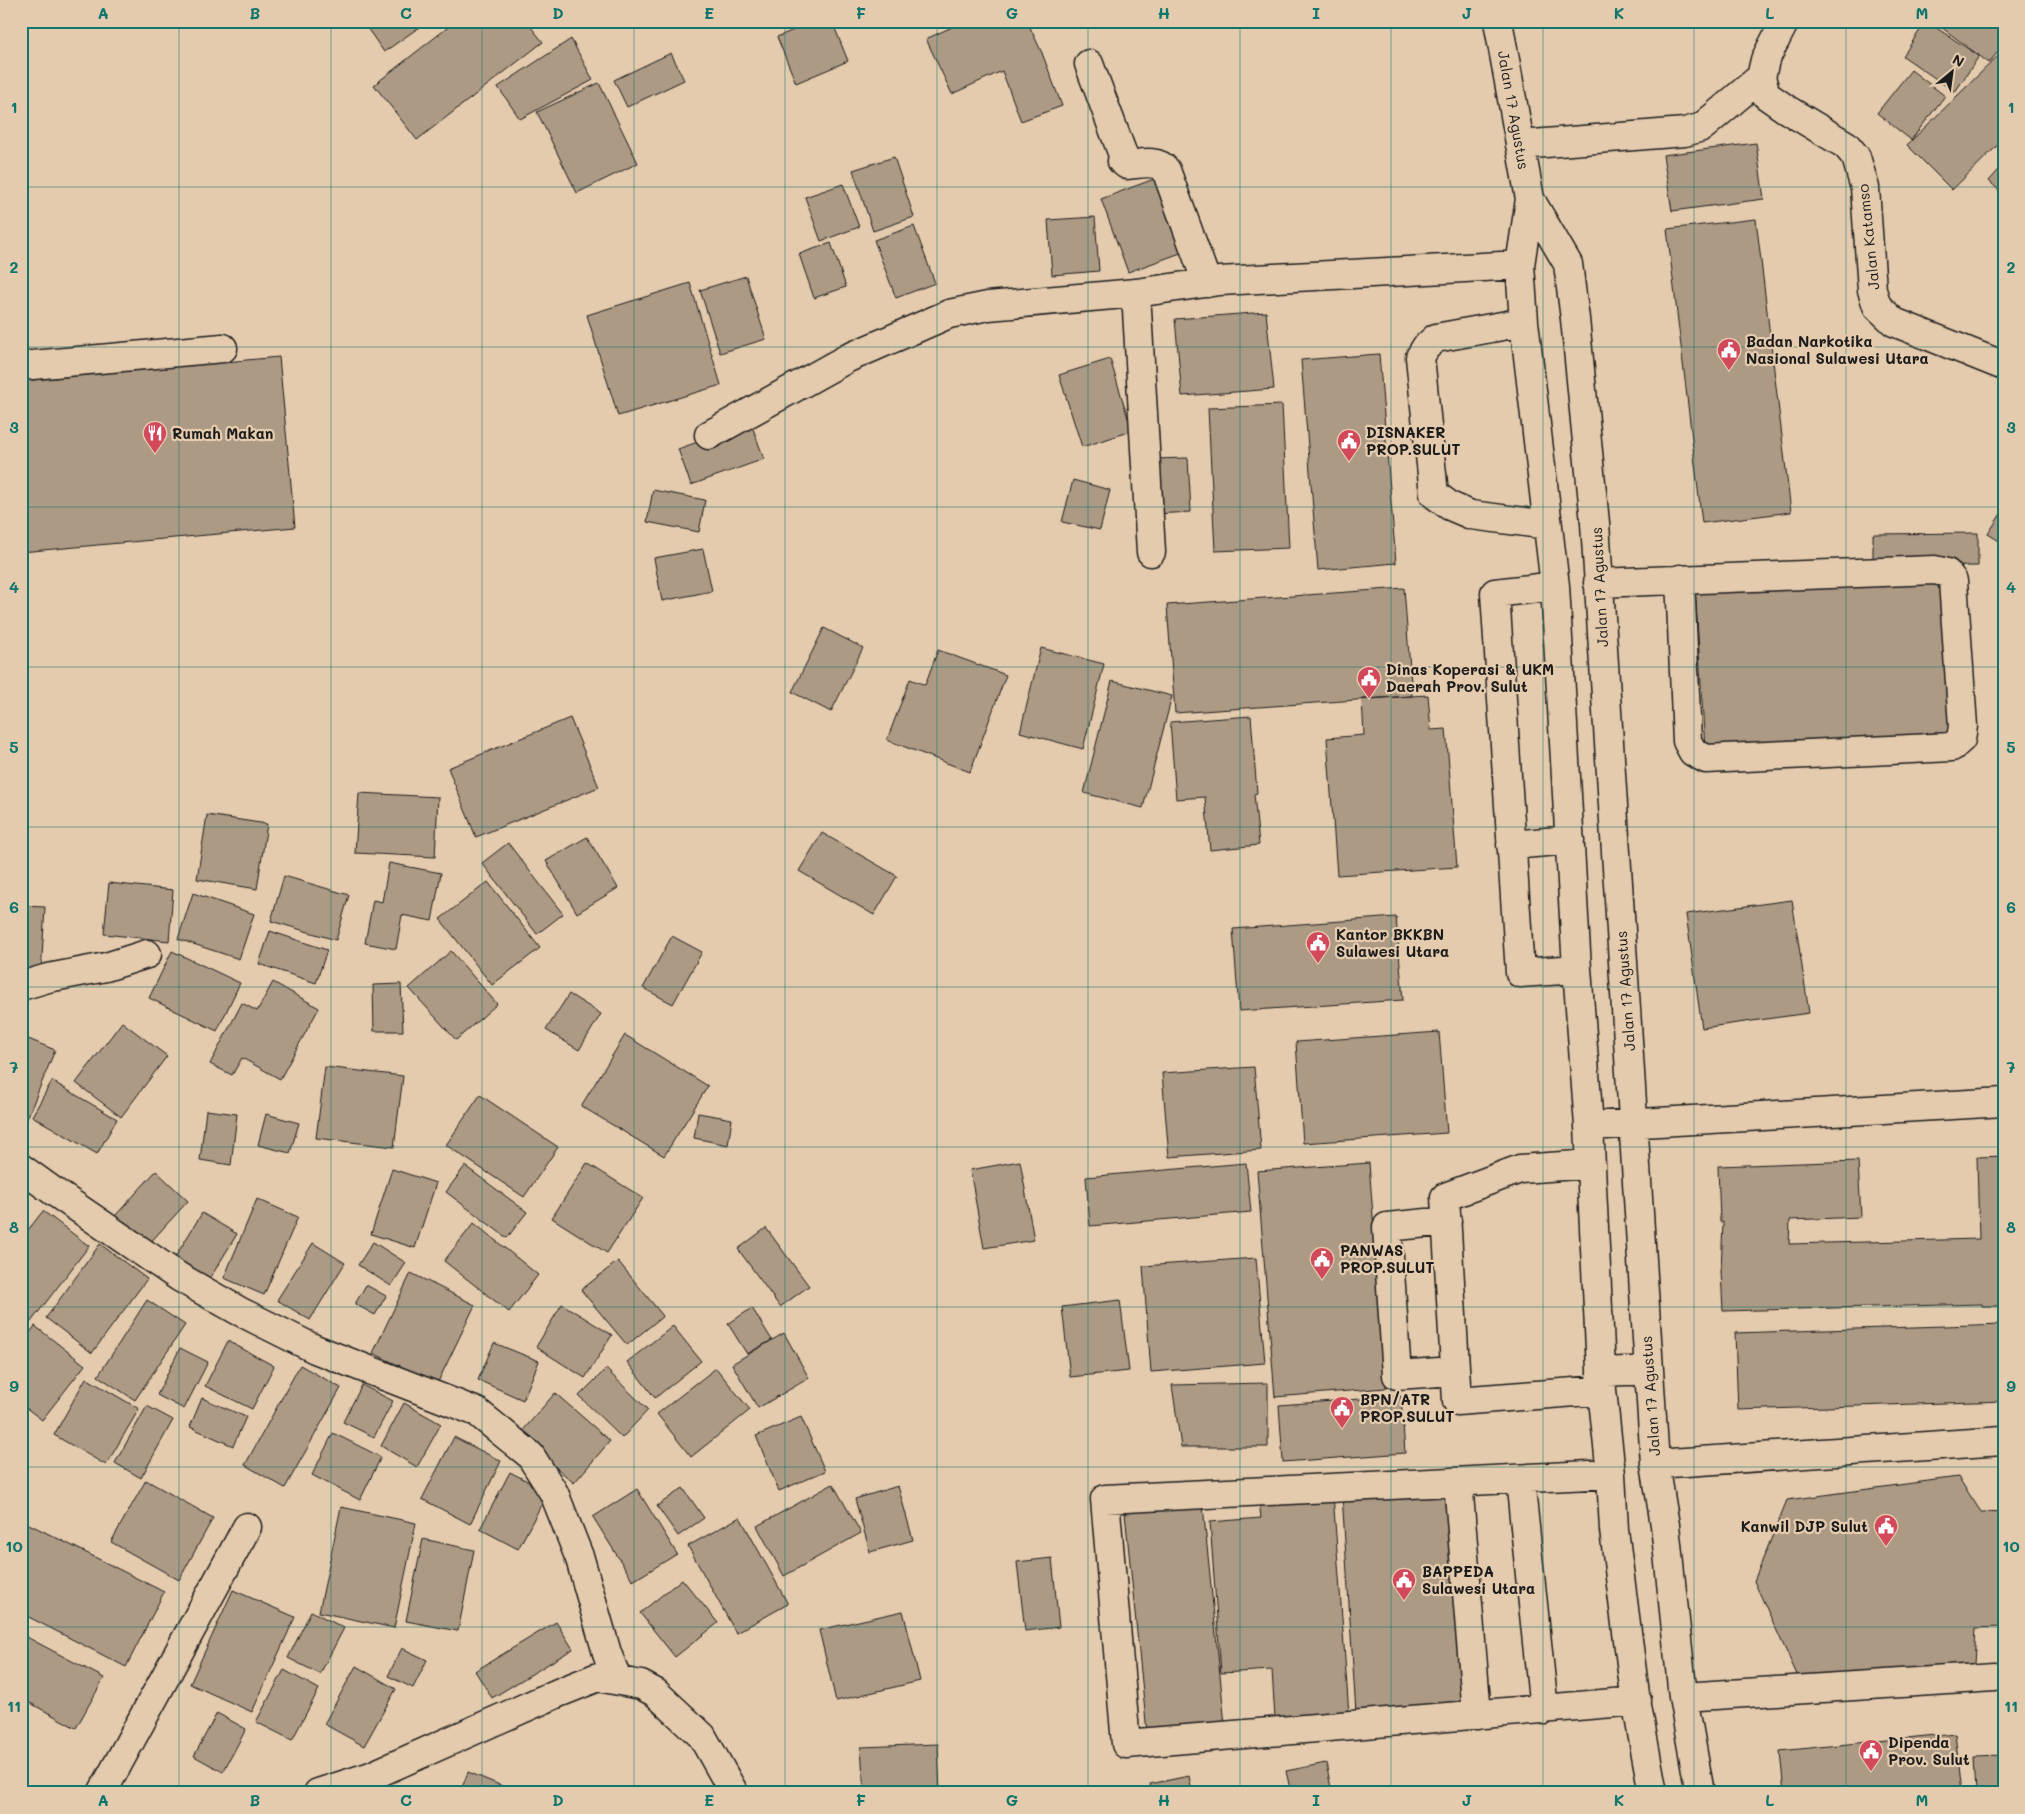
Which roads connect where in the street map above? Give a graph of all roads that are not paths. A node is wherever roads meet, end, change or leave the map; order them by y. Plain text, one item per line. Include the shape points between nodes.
1 (1498, 21) edge
2 (1785, 21) edge
3 (1089, 64) dead end
4 (1761, 77) junction
5 (1520, 146) junction
6 (1530, 199) junction
7 (1520, 266) junction
8 (1207, 283) junction
9 (1136, 293) junction
10 (1524, 322) junction
11 (223, 348) dead end
12 (21, 366) edge
13 (2004, 366) edge
14 (709, 435) dead end
15 (1548, 525) junction
16 (1151, 552) dead end
17 (1680, 579) junction
18 (1598, 583) junction
19 (1555, 586) junction
20 (1570, 840) junction
21 (1511, 845) junction
22 (147, 954) dead end
23 (1577, 969) junction
24 (21, 986) edge
25 (2004, 1102) edge
26 (1634, 1123) junction
27 (1589, 1126) junction
28 (1591, 1164) junction
29 (21, 1168) edge
30 (1447, 1221) junction
31 (1649, 1370) junction
32 (1454, 1371) junction
33 (1602, 1381) junction
34 (2003, 1441) edge
35 (1655, 1464) junction
36 (1611, 1474) junction
37 (1520, 1479) junction
38 (1458, 1482) junction
39 (247, 1527) dead end
40 (1995, 1677) dead end
41 (617, 1679) junction
42 (1683, 1697) junction
43 (1637, 1701) junction
44 (1544, 1710) junction
45 (1477, 1715) junction
46 (102, 1793) edge
47 (318, 1793) edge
48 (734, 1793) edge
49 (1652, 1793) edge
50 (1700, 1793) edge

1 - 5 street, Jalan 17 Agustus
2 - 4 street via 1765,60
3 - 8 street via 1123,155 1122,161 1127,165 1155,163 1166,170
4 - 5 street via 1702,127 1685,132
4 - 13 street, Jalan Katamso via 1766,95 1846,146 1856,157 1864,188 1872,290 1877,306 1894,322
5 - 6 street, Jalan 17 Agustus
6 - 7 street, Jalan 17 Agustus
6 - 18 street, Jalan 17 Agustus via 1568,264 1595,523
7 - 8 street
7 - 10 street, Jalan 17 Agustus
8 - 9 street
9 - 14 street via 988,306 949,314 848,358
9 - 16 street
10 - 15 street, Jalan 17 Agustus
10 - 15 street via 1436,338 1420,357 1434,494 1450,506 1471,514
11 - 12 street
15 - 19 street, Jalan 17 Agustus
17 - 17 street via 1687,741 1693,752 1706,759 1952,747 1962,739 1964,726 1953,581 1947,573 1935,570
17 - 18 street
18 - 26 street, Jalan 17 Agustus
19 - 20 street, Jalan 17 Agustus
19 - 21 street via 1495,593
20 - 21 street
20 - 23 street, Jalan 17 Agustus
21 - 23 street via 1520,973
22 - 24 street via 106,967
23 - 27 street, Jalan 17 Agustus
25 - 26 street
26 - 27 street
26 - 31 street, Jalan 17 Agustus
27 - 28 street, Jalan 17 Agustus
28 - 30 street via 1520,1169 1445,1197
28 - 33 street, Jalan 17 Agustus
29 - 41 street via 179,1277 239,1311 315,1349 477,1412 530,1456 554,1493 580,1560
30 - 32 street
30 - 32 street via 1387,1227 1397,1375
31 - 33 street
31 - 35 street, Jalan 17 Agustus
32 - 33 street via 1456,1401
33 - 36 street, Jalan 17 Agustus
34 - 35 street
35 - 42 street, Jalan 17 Agustus
36 - 37 street
36 - 43 street, Jalan 17 Agustus via 1614,1530
37 - 38 street
37 - 44 street
38 - 45 street
38 - 45 street via 1105,1499 1126,1744
39 - 46 street
40 - 42 street
41 - 47 street via 598,1677 589,1680 371,1776
41 - 48 street via 656,1693 702,1736
42 - 50 street, Jalan 17 Agustus
43 - 44 street
43 - 49 street, Jalan 17 Agustus
44 - 45 street

